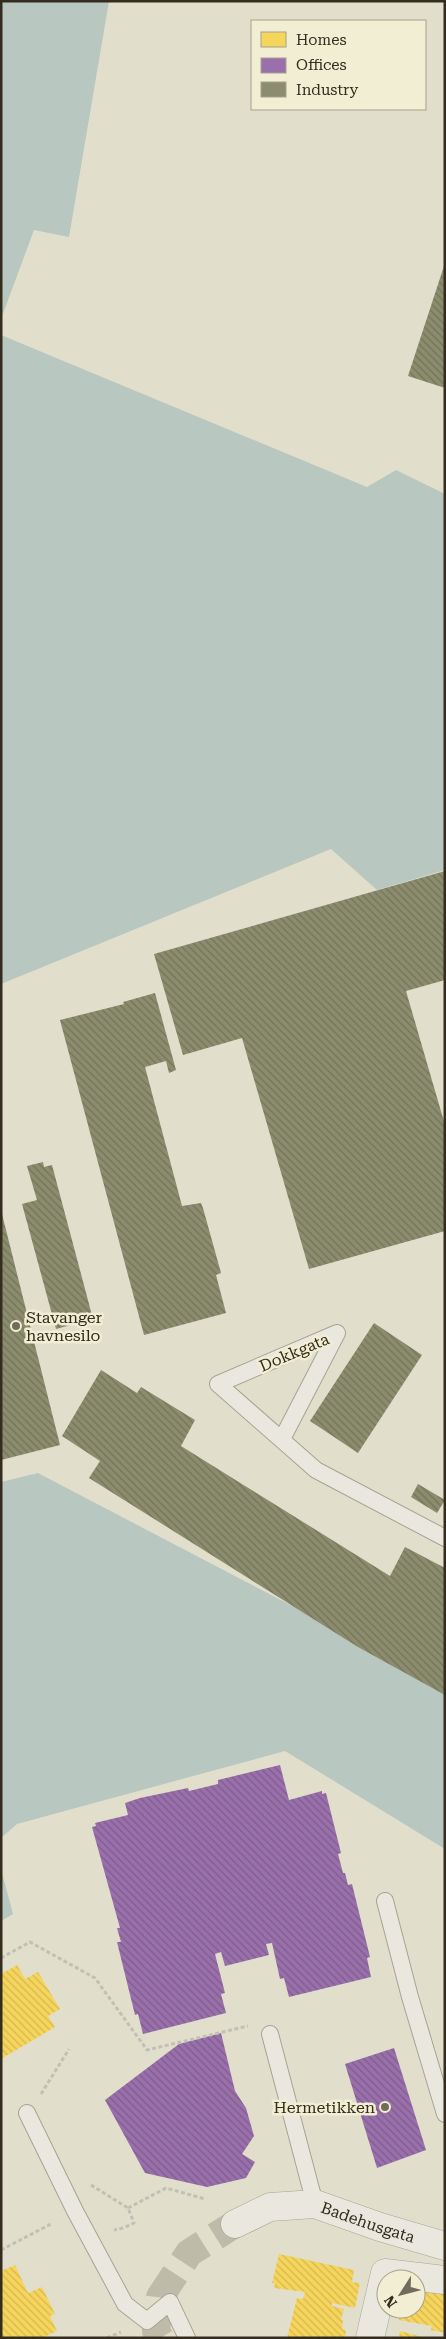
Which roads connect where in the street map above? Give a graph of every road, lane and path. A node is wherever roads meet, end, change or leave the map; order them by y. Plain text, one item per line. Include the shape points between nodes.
1 (282, 1439) junction
2 (445, 1538) edge
3 (385, 1901) dead end
4 (1, 1958) edge
5 (270, 2034) joint
6 (69, 2049) dead end
7 (27, 2113) joint
8 (445, 2114) edge
9 (205, 2199) dead end
10 (315, 2204) junction
11 (128, 2208) dead end
12 (75, 2211) junction
13 (235, 2224) tunnel mouth
14 (445, 2246) edge
15 (1, 2250) edge
16 (445, 2280) edge
17 (187, 2338) edge
18 (370, 2338) edge

1 - 1 lane, Dokkgata via 218,1384 337,1333 309,1386
1 - 2 lane, Dokkgata via 316,1470
3 - 8 lane
4 - 5 path via 30,1942 95,1978 146,2050 258,2024
5 - 10 lane
6 - 7 path
7 - 12 lane
9 - 11 path via 166,2188
10 - 13 street, Badehusgata via 270,2207
10 - 14 street, Badehusgata
12 - 15 path
12 - 17 lane via 125,2304 147,2321 170,2302
16 - 18 street via 385,2273

